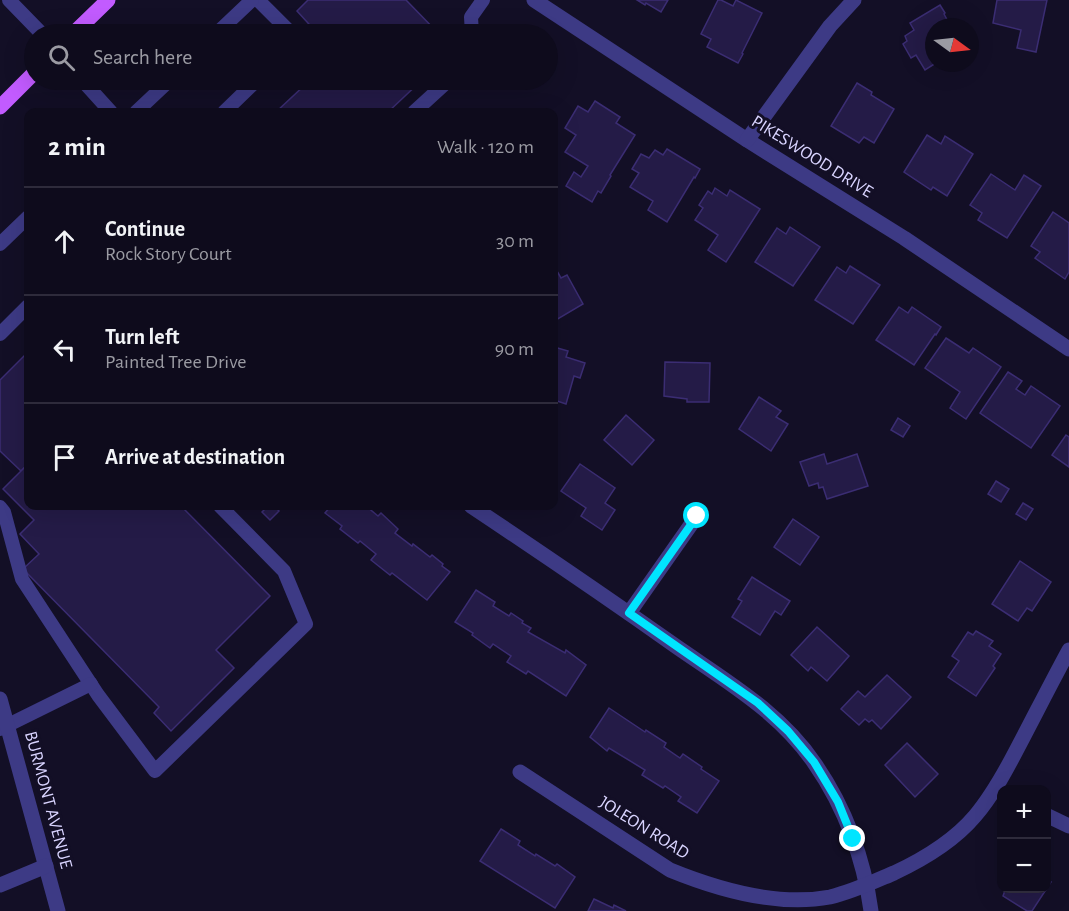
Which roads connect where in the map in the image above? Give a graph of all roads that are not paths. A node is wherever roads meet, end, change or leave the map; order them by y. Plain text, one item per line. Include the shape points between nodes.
1 (9, 0) edge
2 (108, 0) edge
3 (252, 0) edge
4 (258, 0) edge
5 (483, 0) edge
6 (534, 0) edge
7 (854, 0) edge
8 (32, 24) edge
9 (83, 24) edge
10 (227, 24) edge
11 (282, 24) edge
12 (471, 24) edge
13 (24, 83) edge
14 (91, 90) edge
15 (159, 90) edge
16 (247, 90) edge
17 (438, 90) edge
18 (0, 107) edge
19 (107, 108) edge
20 (140, 108) edge
21 (228, 108) edge
22 (418, 108) edge
23 (747, 140) junction
24 (24, 227) edge
25 (0, 244) edge
26 (24, 310) edge
27 (0, 334) edge
28 (1069, 349) edge
29 (0, 507) edge
30 (224, 510) edge
31 (477, 510) edge
32 (697, 516) dead end
33 (629, 613) junction
34 (1069, 650) edge
35 (91, 684) junction
36 (0, 699) edge
37 (3, 726) edge
38 (520, 772) dead end
39 (1002, 785) edge
40 (997, 792) edge
41 (1051, 816) edge
42 (1069, 826) edge
43 (46, 866) junction
44 (0, 885) edge
45 (867, 885) junction
46 (58, 911) edge
47 (871, 911) edge

1 - 8 lane
2 - 9 main road
3 - 10 lane
4 - 11 lane
5 - 12 lane via 471,17
6 - 23 street, PIKESWOOD DRIVE
7 - 23 street via 830,26
13 - 18 main road
14 - 19 lane
15 - 20 lane
16 - 21 lane
17 - 22 lane
23 - 28 street, PIKESWOOD DRIVE via 904,238
24 - 25 lane
26 - 27 lane
29 - 35 lane via 22,579
30 - 35 lane via 284,571 306,624 155,771
31 - 33 street
32 - 33 street
33 - 45 street via 758,703 788,731 814,762 838,802
34 - 39 street, JOLEON ROAD
35 - 37 lane
36 - 37 street, BURMONT AVENUE
37 - 43 street, BURMONT AVENUE
38 - 45 street, JOLEON ROAD via 670,870 697,881 765,898 796,900 830,897
40 - 45 street, JOLEON ROAD via 949,842 916,863
41 - 42 street
43 - 44 street
43 - 46 street, BURMONT AVENUE
45 - 47 street

